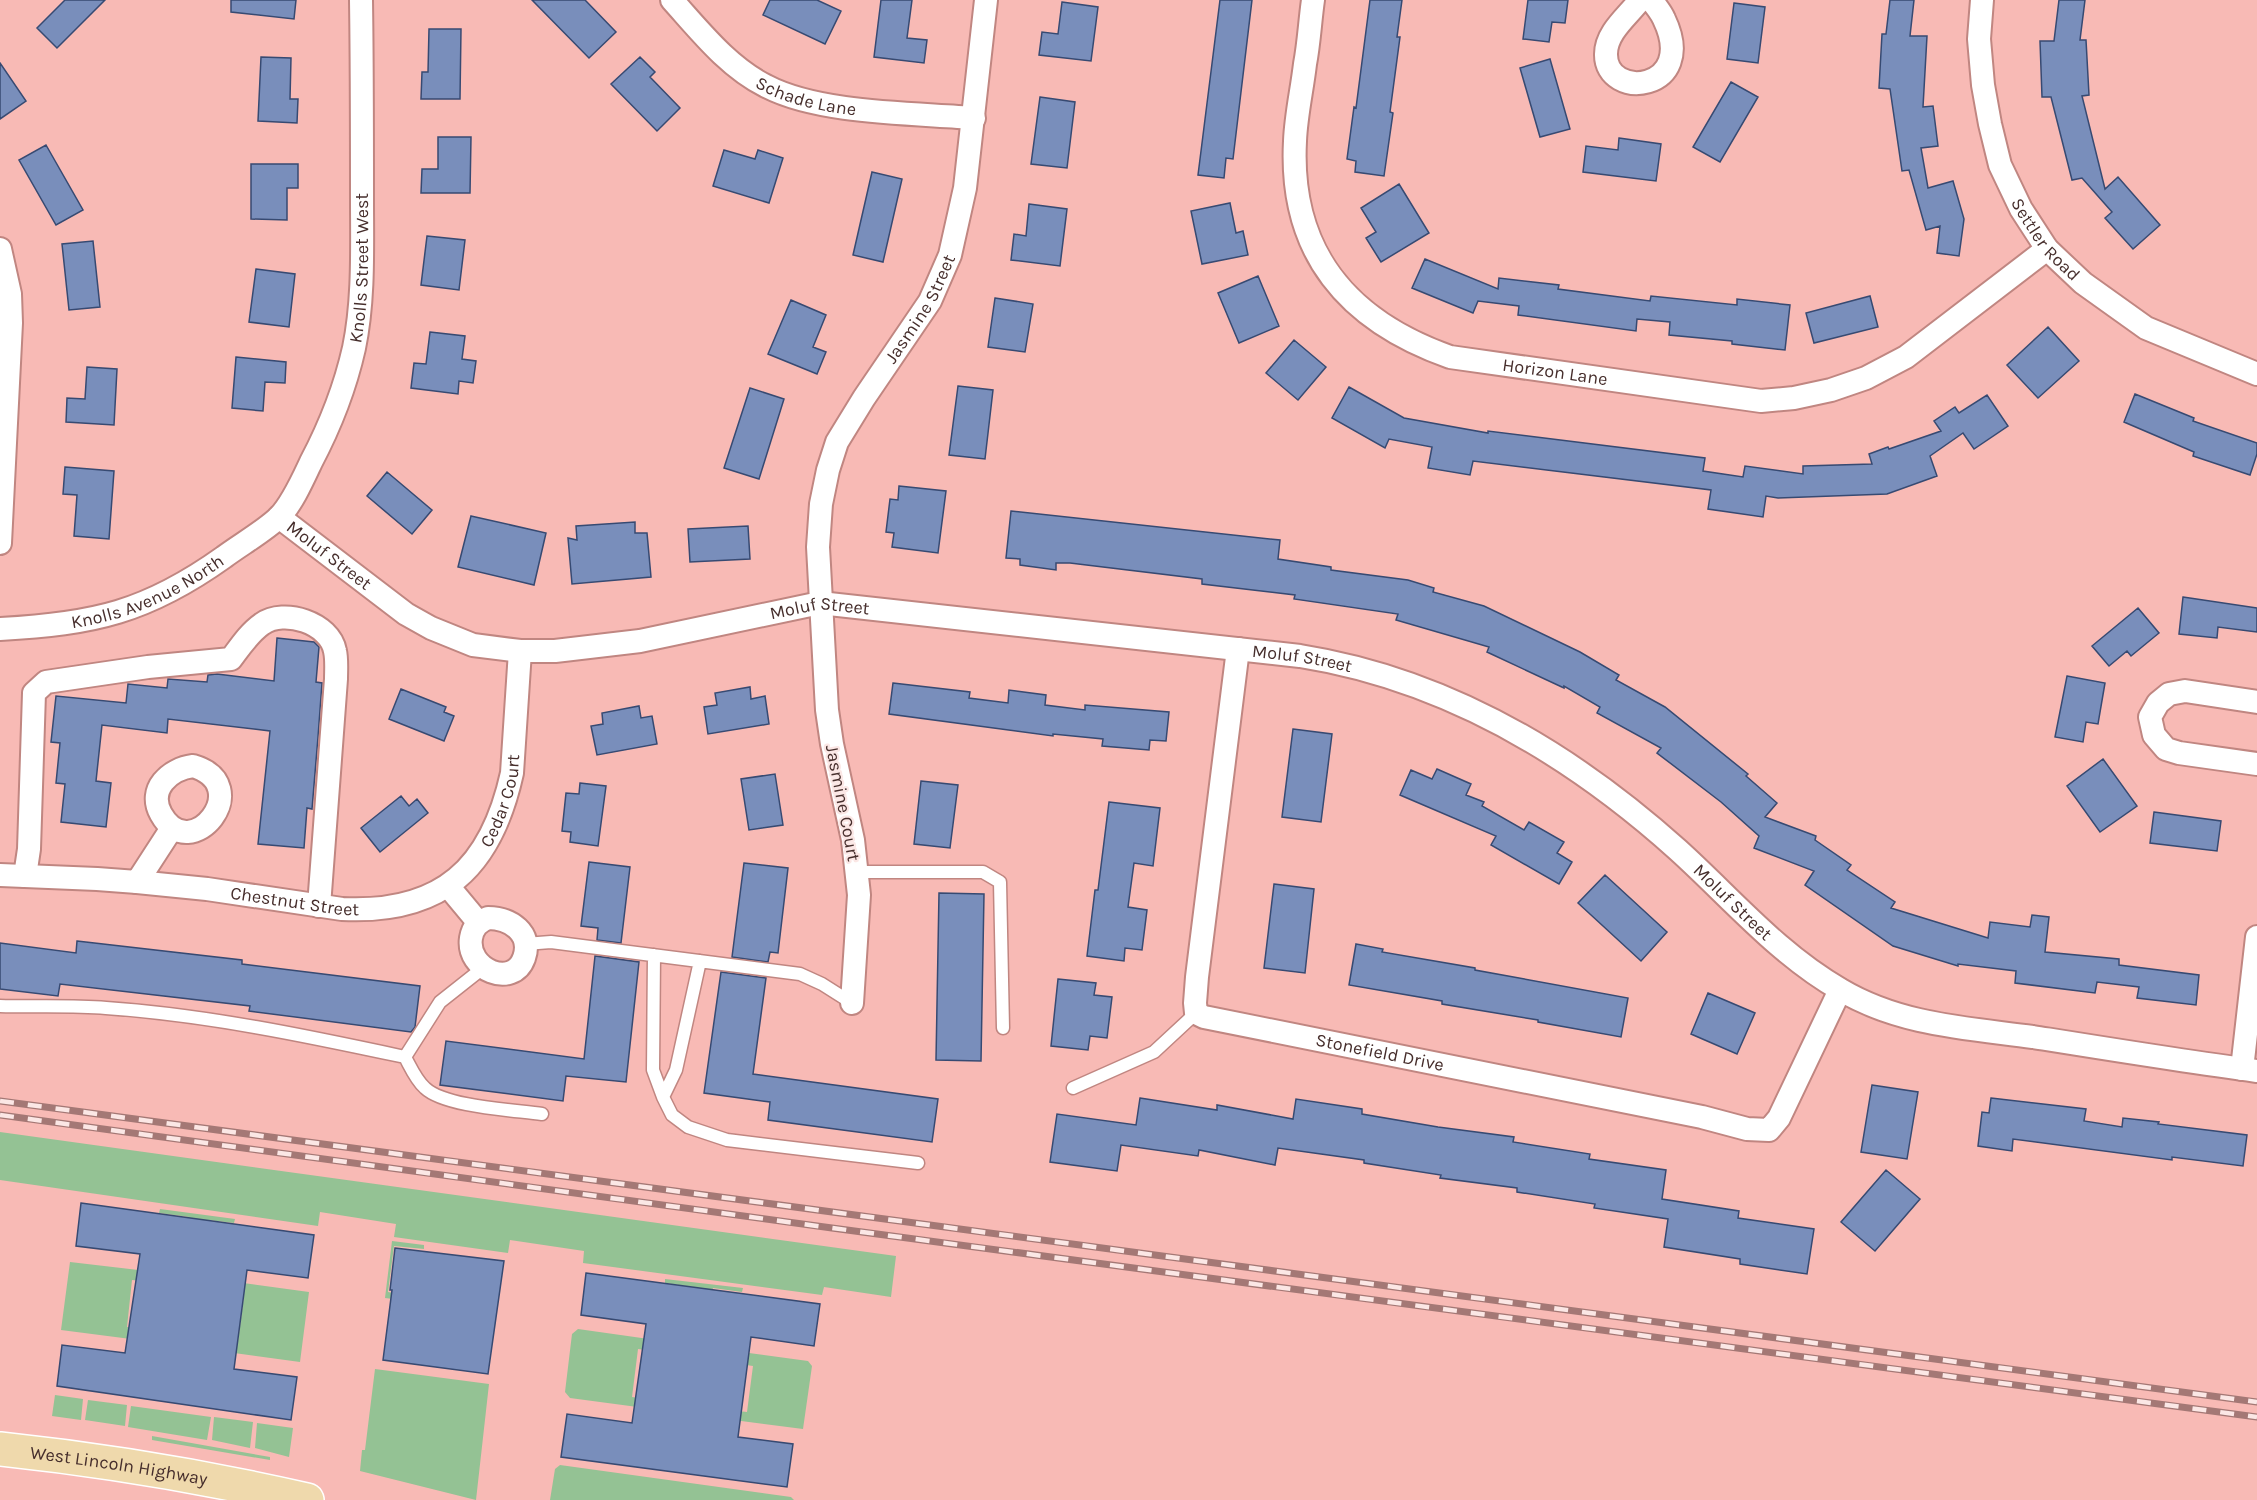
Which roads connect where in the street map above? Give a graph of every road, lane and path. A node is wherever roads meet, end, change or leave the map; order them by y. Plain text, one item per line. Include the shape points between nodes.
1 (362, 0) edge
2 (672, 0) edge
3 (986, 0) edge
4 (1313, 0) edge
5 (1640, 0) edge
6 (1652, 0) edge
7 (1982, 0) edge
8 (974, 118) junction
9 (0, 249) edge
10 (2047, 249) junction
11 (2257, 374) edge
12 (279, 517) junction
13 (0, 543) edge
14 (820, 603) junction
15 (0, 629) edge
16 (1238, 649) junction
17 (520, 651) junction
18 (2257, 702) edge
19 (2257, 764) edge
20 (172, 828) dead end
21 (856, 872) junction
22 (0, 875) edge
23 (25, 876) junction
24 (137, 882) junction
25 (448, 886) junction
26 (319, 906) junction
27 (478, 922) junction
28 (2257, 937) edge
29 (525, 944) junction
30 (654, 955) junction
31 (700, 961) junction
32 (483, 968) junction
33 (1840, 990) junction
34 (852, 1003) joint
35 (0, 1006) edge
36 (1196, 1013) junction
37 (1003, 1028) dead end
38 (405, 1057) junction
39 (2249, 1070) edge
40 (1073, 1088) dead end
41 (663, 1097) junction
42 (542, 1114) dead end
43 (918, 1163) dead end
44 (0, 1449) edge
45 (307, 1500) edge

1 - 12 street, Knolls Street West via 362,250 358,328 325,435
2 - 8 street, Schade Lane via 726,58 764,86 786,95 813,103
3 - 8 street, Jasmine Street
4 - 10 street, Horizon Lane via 1294,143 1296,187 1305,230 1333,278 1358,306 1388,329 1450,357 1761,401 1794,398 1866,378 1906,357
5 - 6 street via 1610,38 1606,54 1610,68 1621,80 1637,83 1652,82 1663,75 1671,60 1665,20
7 - 10 street, Settler Road via 1979,39 1983,86 2000,165 2021,209
8 - 14 street, Jasmine Street via 965,188 941,279 837,442 828,470 818,547
9 - 13 street via 10,294 11,322
10 - 11 street, Settler Road via 2083,283 2146,328
12 - 15 street, Knolls Avenue North via 191,580 130,609 71,623
12 - 17 street, Moluf Street via 406,614 431,628 473,645
14 - 16 street, Moluf Street
14 - 17 street, Moluf Street via 640,641
14 - 21 street, Jasmine Court via 827,710
16 - 33 street, Moluf Street via 1362,668 1437,693 1558,756 1617,798 1755,925
16 - 36 street via 1197,977
17 - 25 street, Cedar Court via 508,790 483,850 472,866
18 - 19 street via 2185,691 2169,694 2158,703 2151,717 2154,735 2166,749
20 - 24 street
21 - 34 street, Jasmine Court via 859,895
21 - 37 lane via 983,872 1000,882
22 - 23 street, Chestnut Street
23 - 24 street, Chestnut Street
23 - 26 street via 34,693 46,682 231,659 262,624 275,618 291,618 324,632 335,649
24 - 26 street, Chestnut Street
25 - 26 street, Chestnut Street via 426,898 388,907 365,910
25 - 27 street
27 - 29 street via 500,918 511,922
27 - 32 street via 470,945
28 - 39 street
29 - 30 lane via 551,942
29 - 32 street via 525,956 515,970 494,973
30 - 31 lane
30 - 41 lane via 653,1070
31 - 34 lane via 800,974
31 - 41 lane via 676,1071
32 - 38 lane via 440,1002
33 - 36 street, Stonefield Drive via 1779,1118 1769,1130 1747,1129
33 - 39 street, Moluf Street via 1890,1013 1964,1030
35 - 38 lane via 105,1008 196,1018
36 - 40 lane via 1154,1052
38 - 42 lane via 426,1089 440,1097
41 - 43 lane via 672,1115 688,1127 727,1140
44 - 45 main road, West Lincoln Highway via 177,1473

